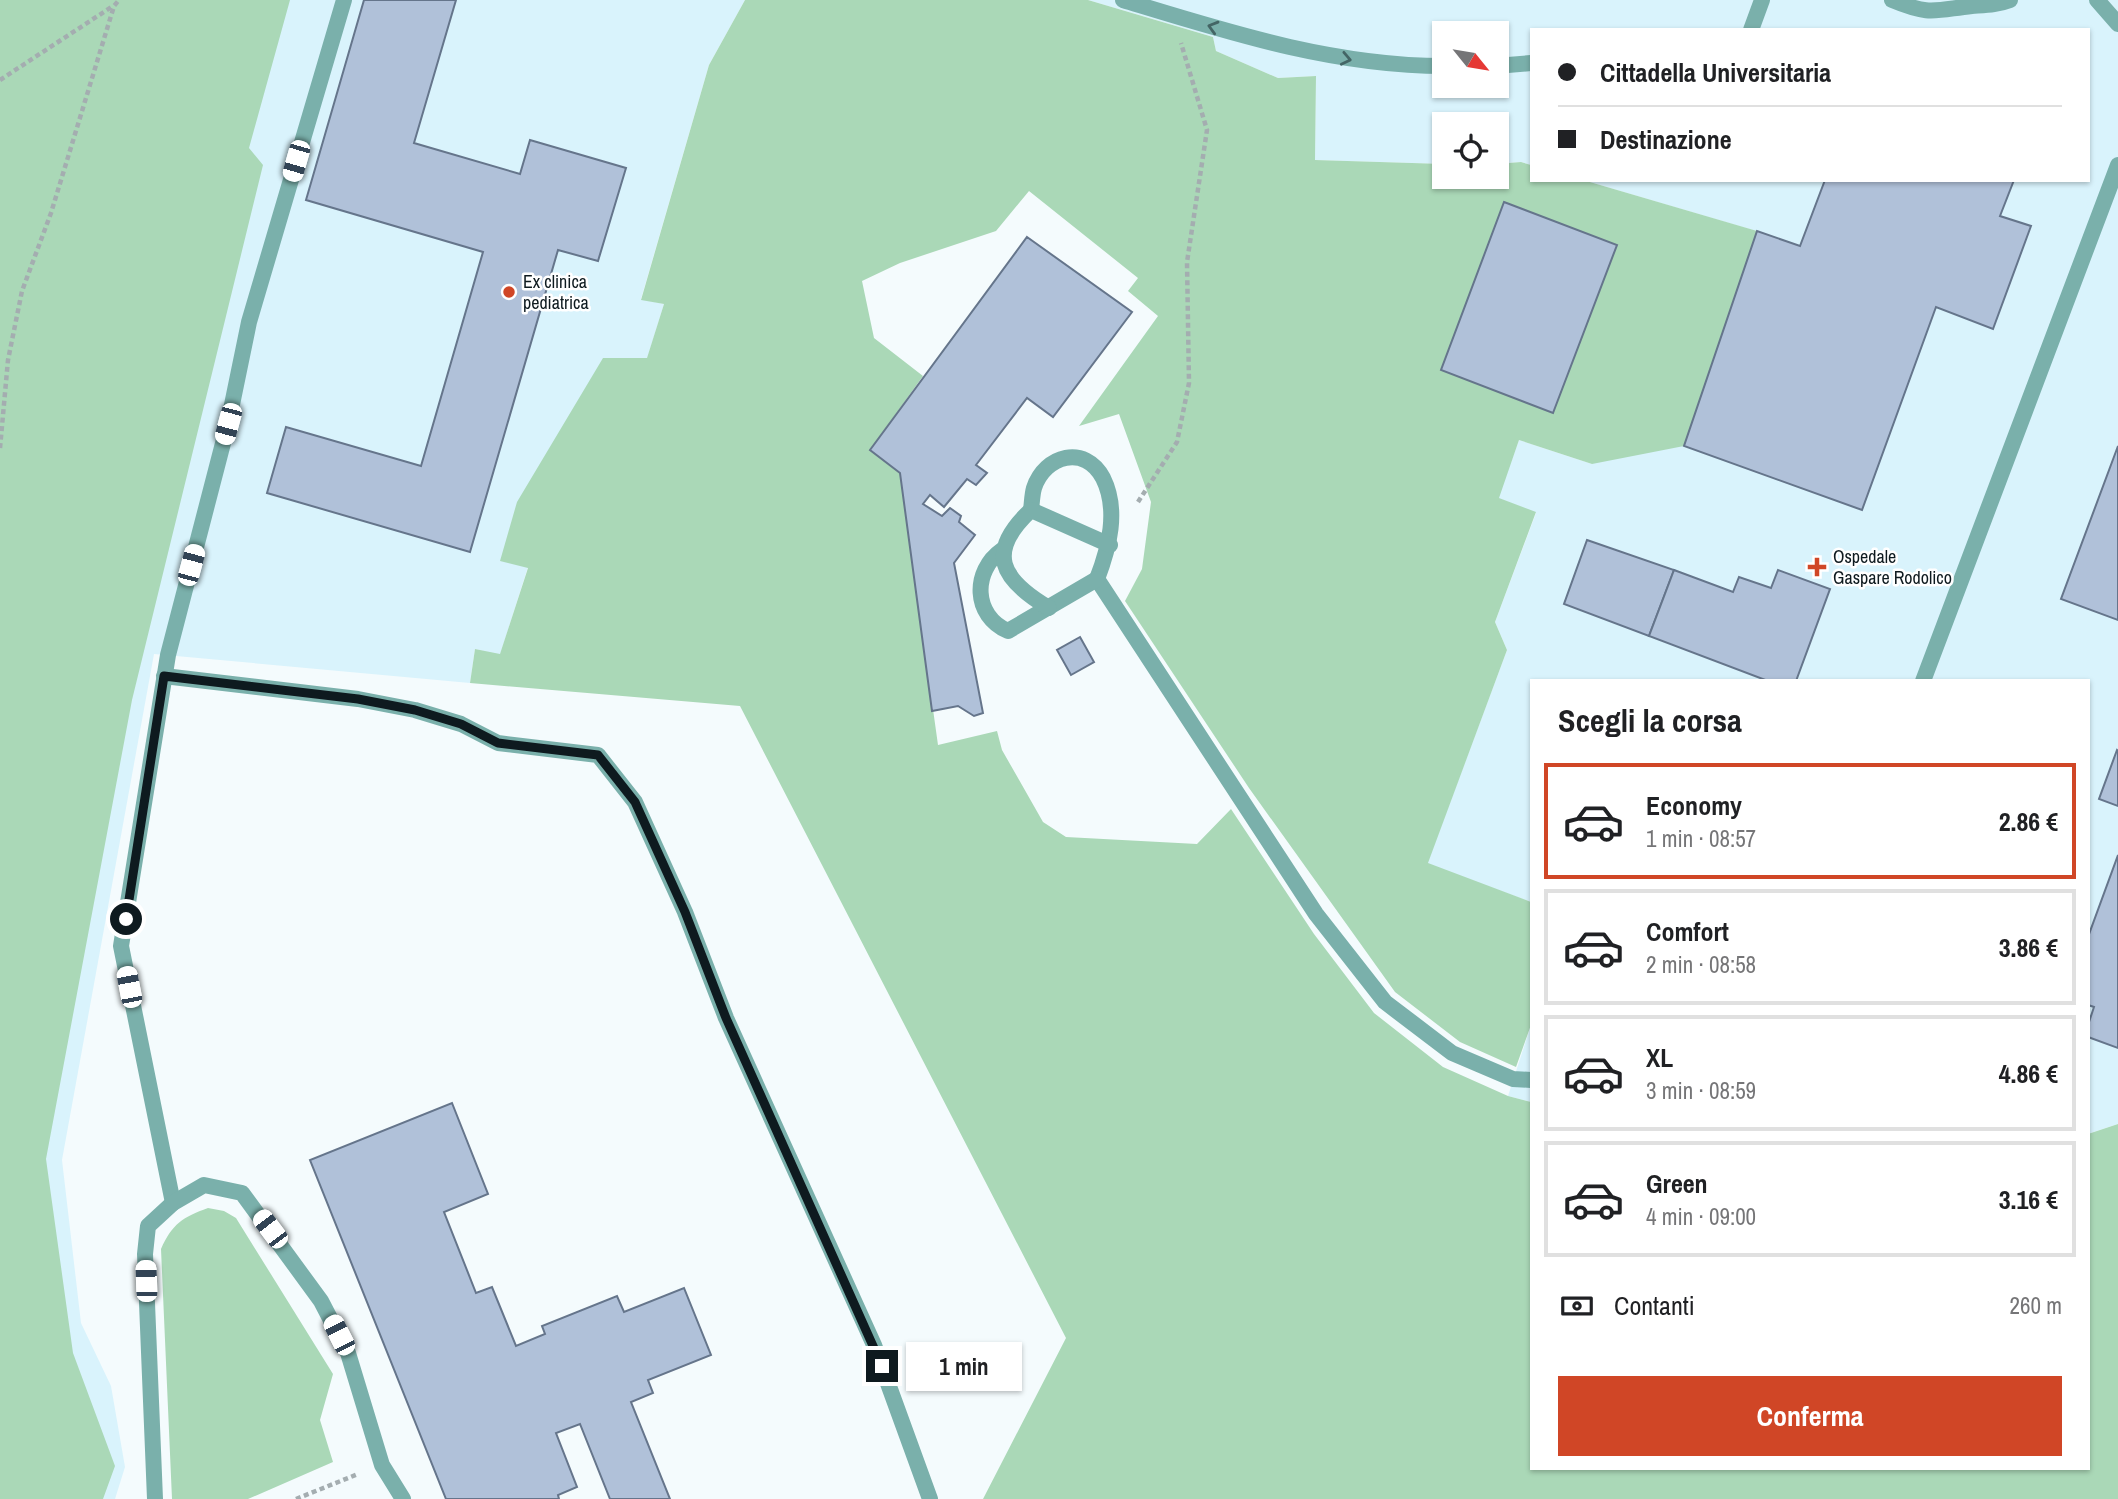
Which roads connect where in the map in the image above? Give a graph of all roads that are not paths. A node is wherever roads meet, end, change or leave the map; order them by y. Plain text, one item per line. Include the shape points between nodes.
1 (344, 0) edge
2 (1122, 0) edge
3 (1762, 0) edge
4 (1892, 0) edge
5 (2010, 0) edge
6 (2098, 0) edge
7 (1974, 3) edge
8 (2118, 9) edge
9 (2118, 24) edge
10 (1752, 28) edge
11 (1530, 63) edge
12 (1509, 65) edge
13 (1432, 66) edge
14 (2118, 165) edge
15 (1031, 510) junction
16 (1110, 545) junction
17 (1002, 550) junction
18 (1097, 579) junction
19 (1049, 608) junction
20 (164, 676) junction
21 (1924, 679) edge
22 (1530, 1080) edge
23 (173, 1203) junction
24 (155, 1499) edge
25 (403, 1499) edge
26 (930, 1499) edge

1 - 20 lane via 249,322
2 - 13 lane via 1279,46 1357,62
3 - 10 lane
4 - 7 lane via 1925,12 1947,12
5 - 7 lane via 1997,5
6 - 8 lane
6 - 9 lane
11 - 12 lane
14 - 21 lane
15 - 16 lane
15 - 16 lane via 1034,486 1056,460 1070,456 1088,460 1103,478 1110,509
15 - 17 lane via 1012,528
16 - 18 lane
17 - 19 lane via 1006,568 1026,594
17 - 19 lane via 984,570 983,610 994,625 1008,631
18 - 19 lane
18 - 22 lane via 1316,914 1385,1002 1452,1053 1513,1079
20 - 23 lane via 121,946
20 - 26 lane via 358,699 461,724 498,743 598,755 635,802 685,912 726,1018 874,1345
23 - 24 lane via 148,1226 145,1254
23 - 25 lane via 204,1185 242,1193 321,1301 348,1353 382,1465

